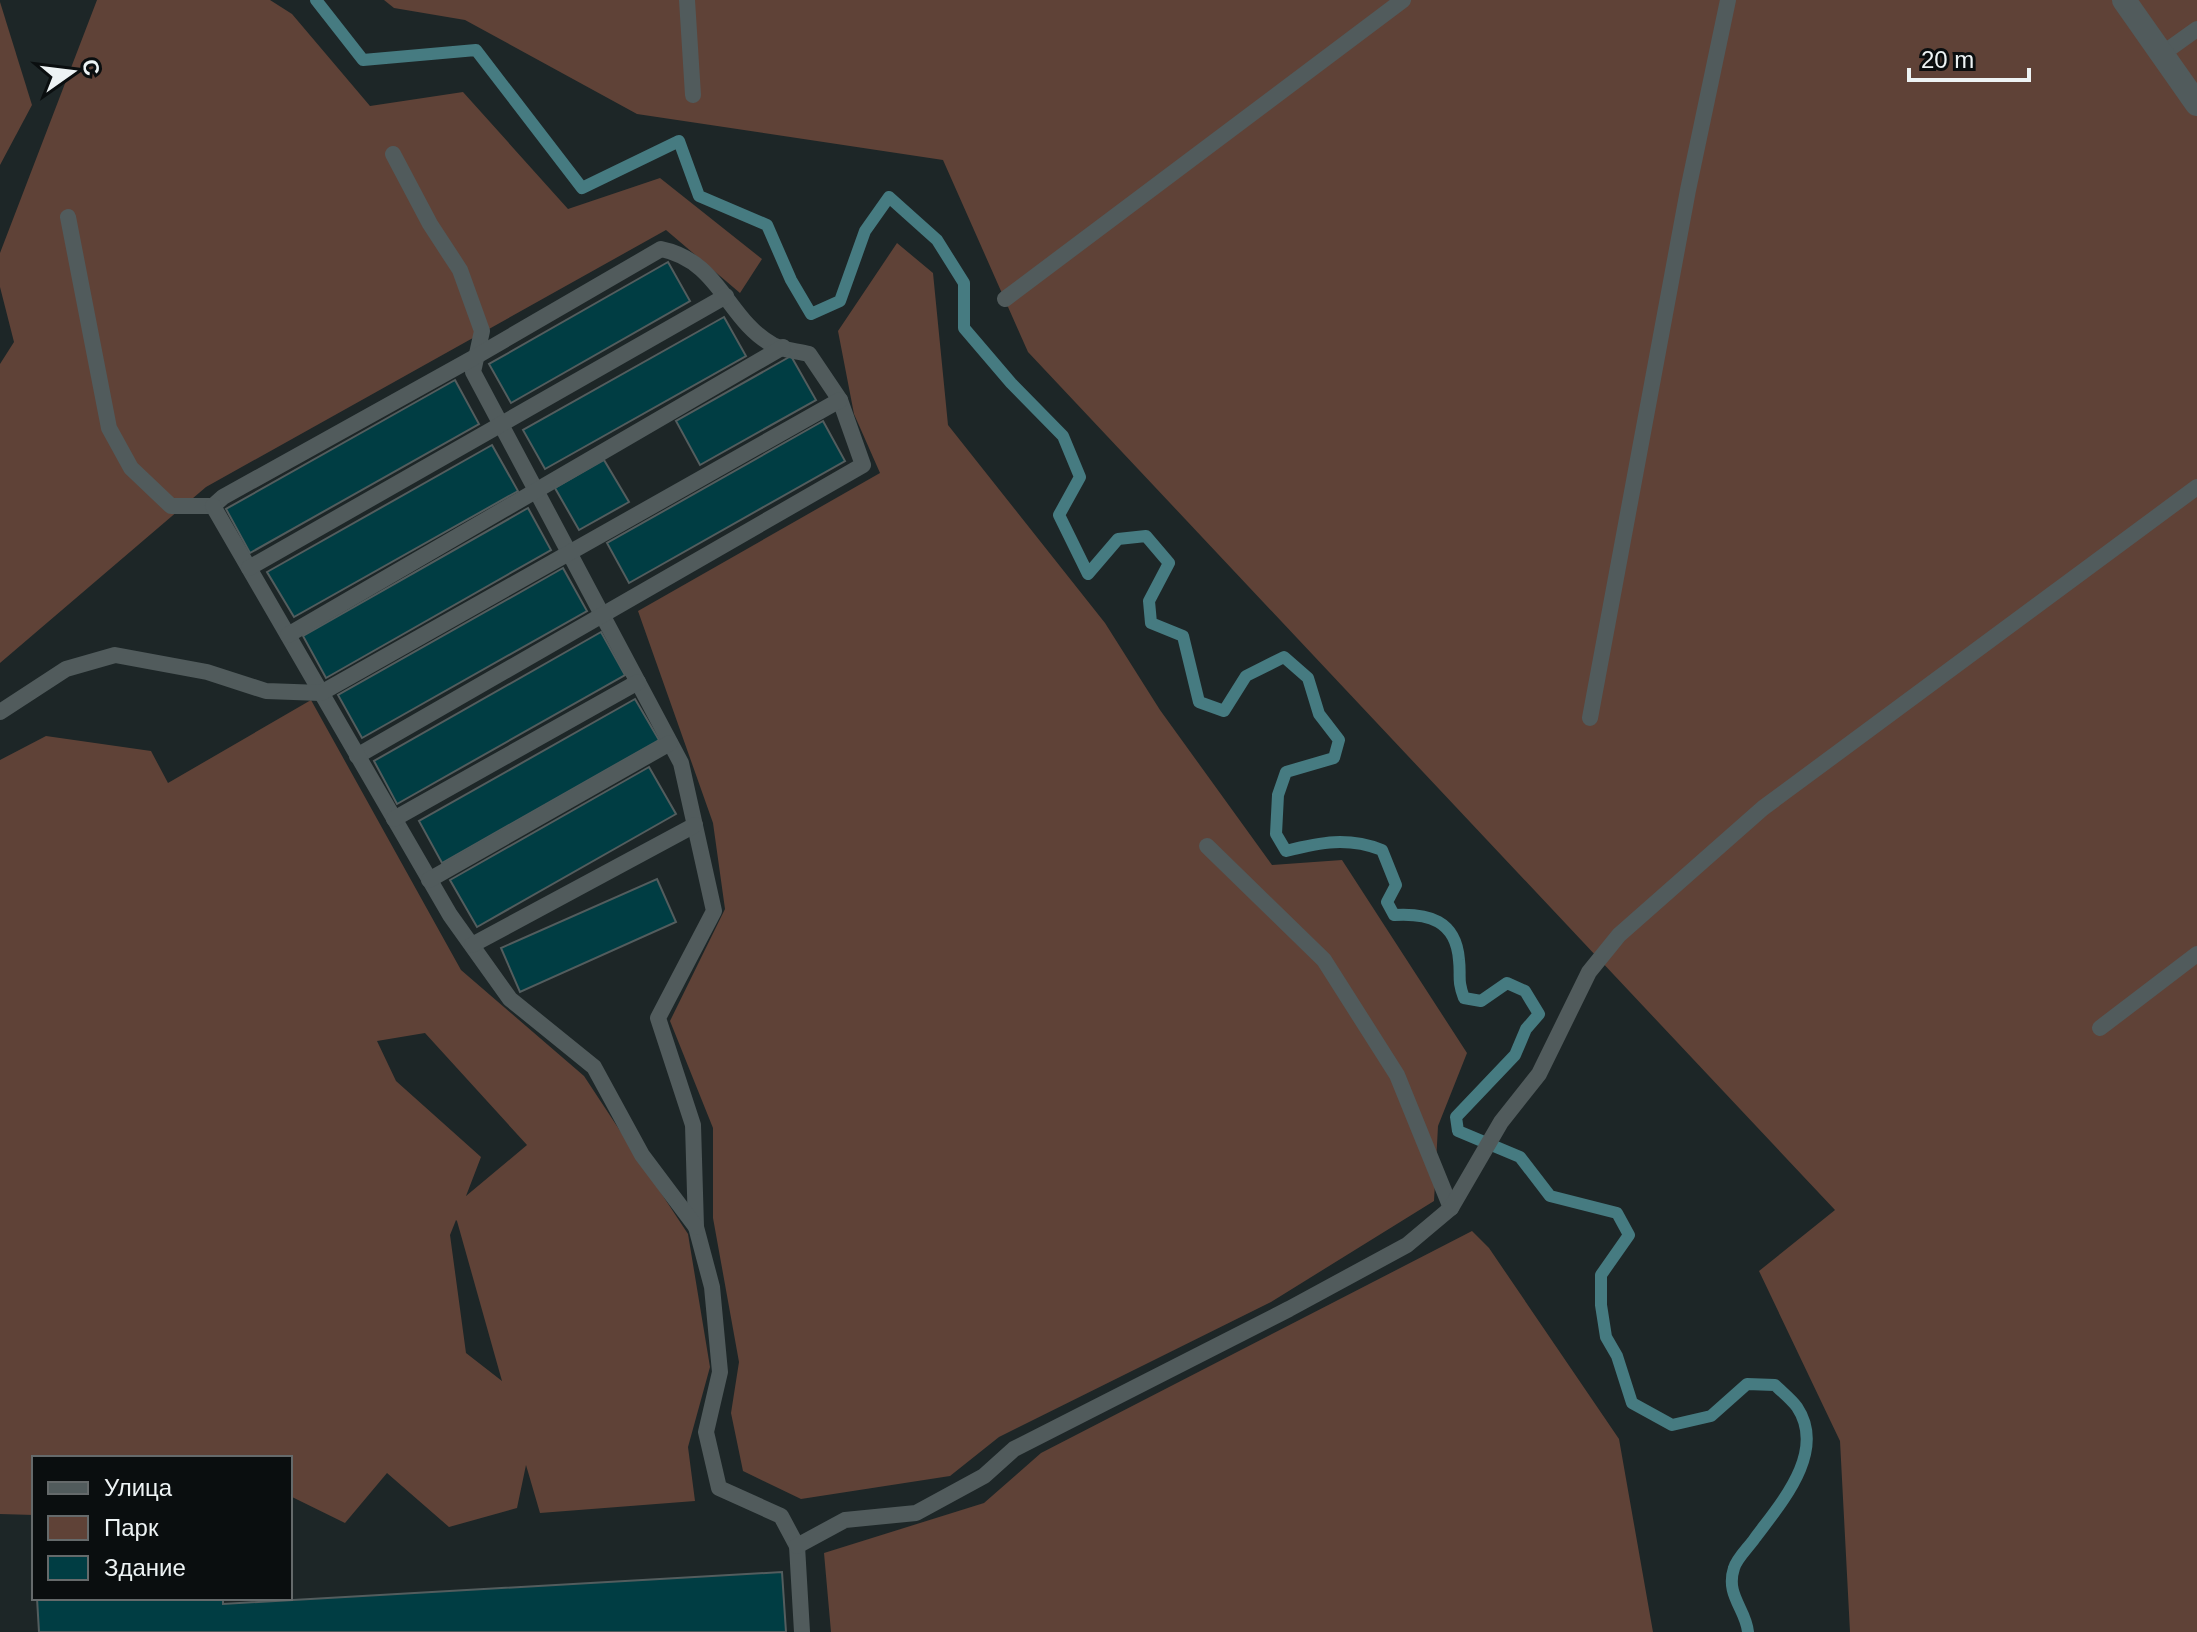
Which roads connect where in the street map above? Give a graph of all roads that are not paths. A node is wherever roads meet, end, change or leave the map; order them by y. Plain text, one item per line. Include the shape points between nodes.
1 (687, 0) edge
2 (1403, 0) edge
3 (1728, 0) edge
4 (2124, 0) edge
5 (2197, 29) edge
6 (2162, 54) junction
7 (693, 95) dead end
8 (2197, 104) edge
9 (393, 154) dead end
10 (68, 217) dead end
11 (726, 296) junction
12 (1005, 299) dead end
13 (783, 347) junction
14 (475, 357) junction
15 (840, 400) junction
16 (501, 424) junction
17 (2197, 487) edge
18 (536, 490) junction
19 (213, 506) junction
20 (570, 553) junction
21 (249, 568) junction
22 (603, 615) junction
23 (288, 635) junction
24 (638, 682) junction
25 (321, 693) junction
26 (0, 712) edge
27 (1590, 718) dead end
28 (670, 743) junction
29 (357, 756) junction
30 (394, 819) junction
31 (695, 825) junction
32 (1207, 846) dead end
33 (429, 880) junction
34 (472, 945) junction
35 (2197, 954) edge
36 (2100, 1028) dead end
37 (1451, 1208) junction
38 (696, 1227) junction
39 (797, 1546) junction
40 (802, 1632) edge

1 - 7 lane
2 - 12 lane
3 - 27 lane
4 - 6 street
5 - 6 lane
6 - 8 street
9 - 14 lane via 460,270 482,331
10 - 19 lane via 109,428 131,468 171,506
11 - 13 lane via 748,324 774,346
11 - 14 lane via 683,253 661,249
11 - 16 lane
13 - 15 lane via 809,354
13 - 18 lane
14 - 16 lane via 473,372
14 - 19 lane
15 - 20 lane
15 - 22 lane via 863,465
16 - 18 lane
16 - 21 lane
17 - 37 lane via 1763,808 1619,935 1589,972 1539,1074 1501,1122
18 - 20 lane
18 - 23 lane
19 - 21 lane
20 - 22 lane
20 - 25 lane
21 - 23 lane
22 - 24 lane
22 - 29 lane
23 - 25 lane
24 - 28 lane
24 - 30 lane
25 - 26 lane via 266,691 207,672 115,655 66,669
25 - 29 lane
28 - 31 lane via 681,763
28 - 33 lane
29 - 30 lane
30 - 33 lane
31 - 34 lane
31 - 38 lane via 714,911 658,1018 693,1125
32 - 37 lane via 1324,960 1397,1075
33 - 34 lane
34 - 38 lane via 510,999 594,1067 642,1155
35 - 36 lane
37 - 39 lane via 1407,1245 1014,1449 984,1476 916,1513 845,1520
38 - 39 lane via 712,1287 720,1372 706,1432 719,1488 781,1516
39 - 40 lane

